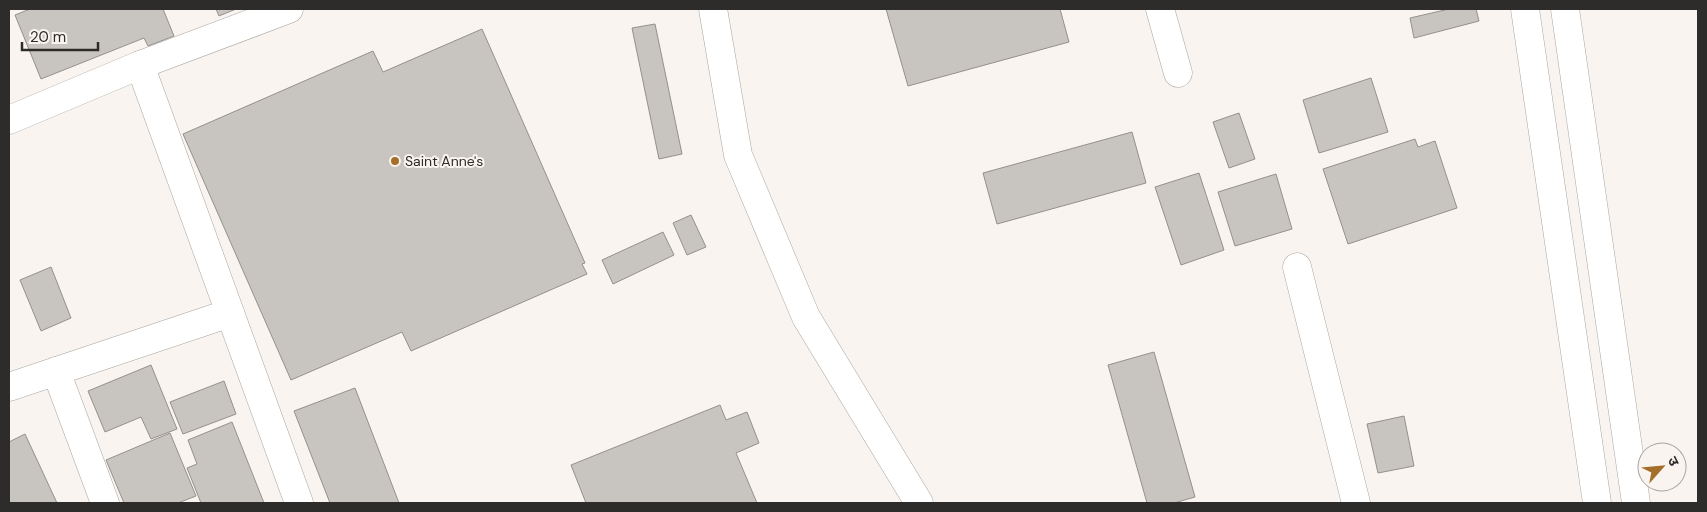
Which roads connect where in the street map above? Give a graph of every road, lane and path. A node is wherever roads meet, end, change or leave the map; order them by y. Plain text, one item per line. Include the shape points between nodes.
1 (289, 9) edge
2 (714, 9) edge
3 (1160, 9) edge
4 (1525, 9) edge
5 (1565, 9) edge
6 (140, 66) junction
7 (1178, 73) dead end
8 (9, 120) edge
9 (1298, 267) dead end
10 (230, 312) junction
11 (56, 371) junction
12 (9, 387) edge
13 (105, 503) edge
14 (300, 503) edge
15 (919, 503) edge
16 (1356, 503) edge
17 (1596, 503) edge
18 (1636, 503) edge

1 - 6 main road
2 - 15 main road via 738,155 806,318
3 - 7 main road
4 - 17 main road
5 - 18 main road
6 - 8 main road
6 - 10 main road
9 - 16 main road
10 - 11 main road
10 - 14 main road
11 - 12 main road
11 - 13 main road

